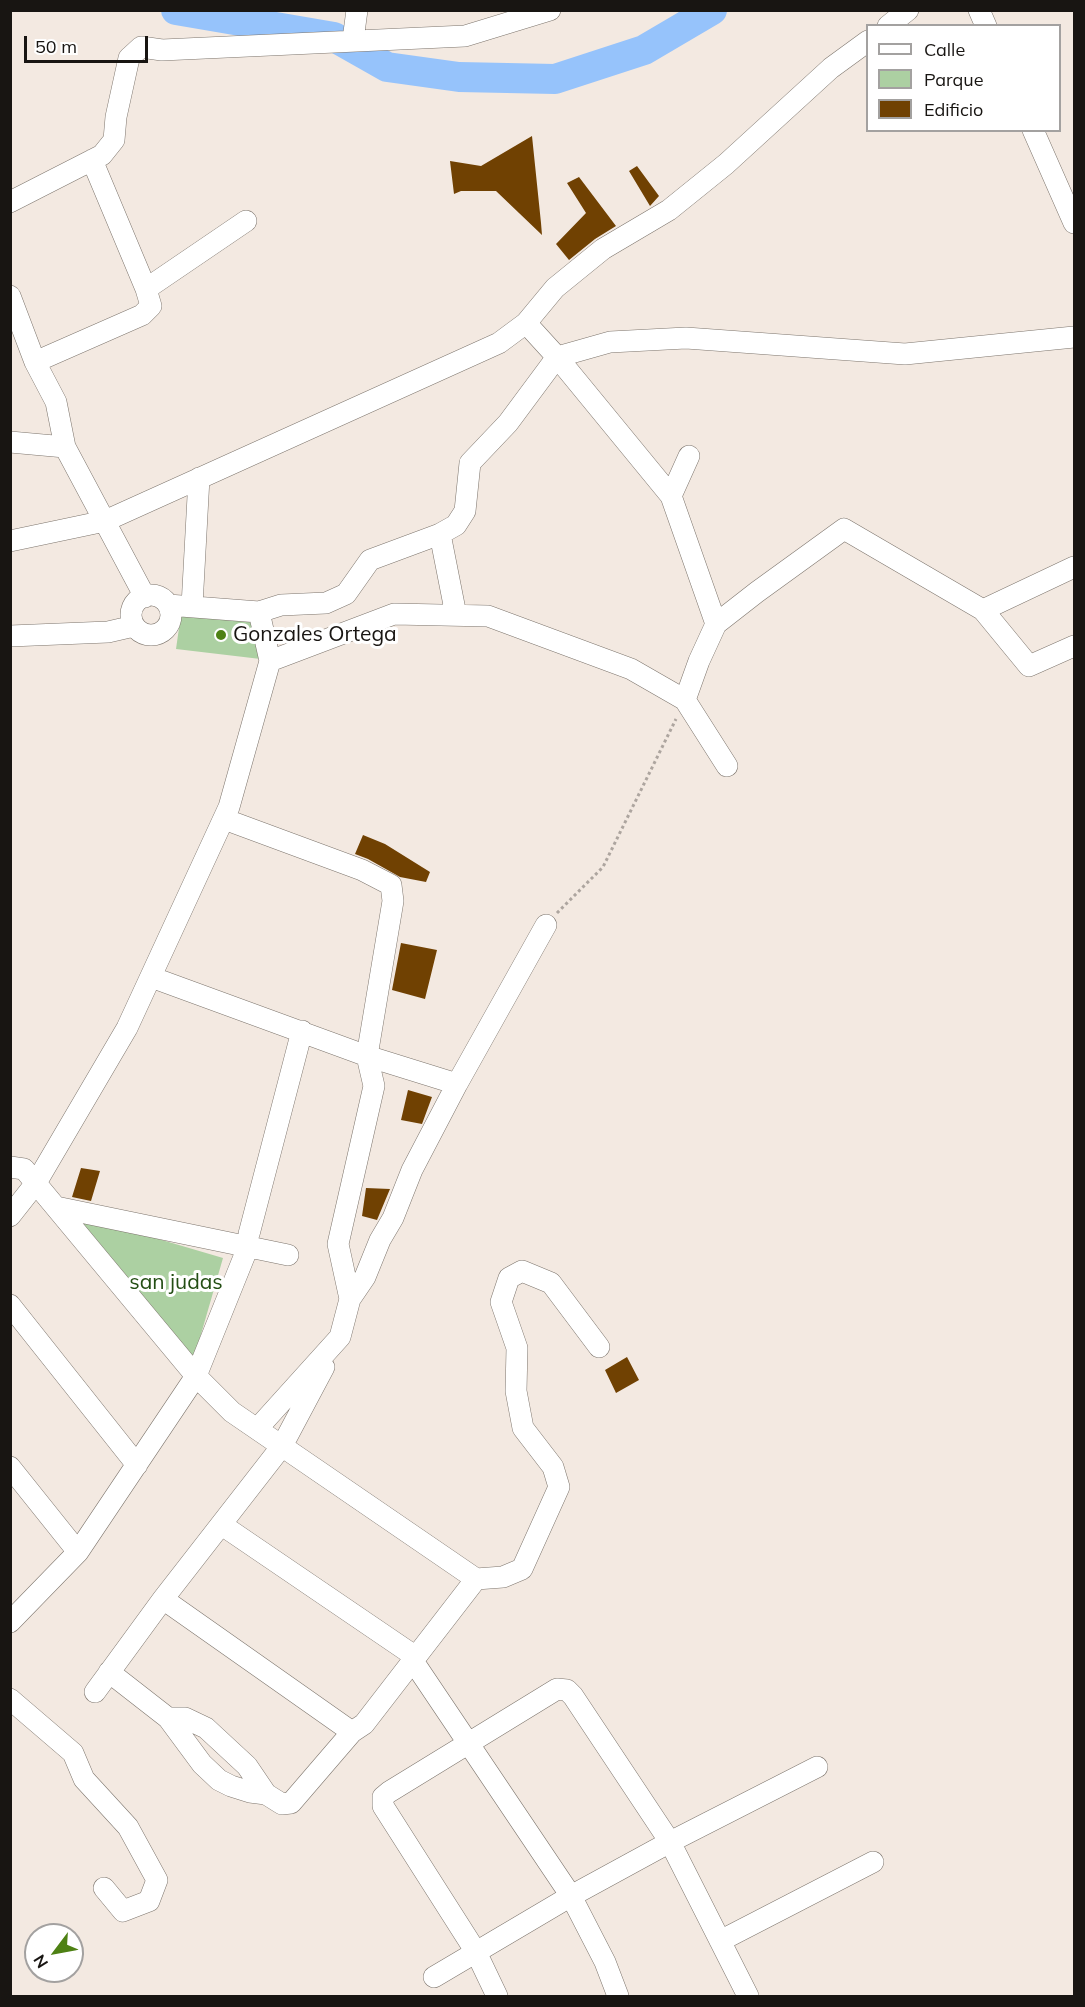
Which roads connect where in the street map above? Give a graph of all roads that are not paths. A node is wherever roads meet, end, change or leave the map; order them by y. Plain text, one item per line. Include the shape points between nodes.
1 (357, 10) edge
2 (550, 10) edge
3 (908, 10) edge
4 (979, 10) edge
5 (890, 24) edge
6 (985, 24) edge
7 (352, 40) junction
8 (866, 42) edge
9 (1034, 132) edge
10 (92, 160) junction
11 (1065, 177) edge
12 (10, 202) edge
13 (246, 221) dead end
14 (1074, 223) edge
15 (146, 289) junction
16 (10, 296) edge
17 (526, 323) junction
18 (1074, 337) edge
19 (557, 357) junction
20 (36, 362) junction
21 (10, 442) edge
22 (66, 447) junction
23 (690, 456) dead end
24 (200, 478) junction
25 (671, 496) junction
26 (105, 521) junction
27 (440, 534) junction
28 (10, 541) edge
29 (1074, 567) edge
30 (145, 597) junction
31 (168, 604) junction
32 (192, 606) junction
33 (983, 610) junction
34 (259, 612) junction
35 (456, 615) junction
36 (716, 624) junction
37 (134, 626) junction
38 (10, 636) edge
39 (1074, 646) edge
40 (270, 661) junction
41 (686, 700) junction
42 (727, 766) dead end
43 (224, 819) junction
44 (546, 925) road end
45 (150, 977) junction
46 (302, 1031) junction
47 (367, 1056) junction
48 (457, 1084) junction
49 (10, 1167) edge
50 (36, 1183) junction
51 (56, 1207) junction
52 (10, 1216) edge
53 (248, 1240) junction
54 (288, 1255) dead end
55 (350, 1299) junction
56 (10, 1305) edge
57 (340, 1337) junction
58 (599, 1347) dead end
59 (196, 1376) junction
60 (257, 1429) junction
61 (282, 1446) junction
62 (137, 1465) junction
63 (10, 1467) edge
64 (222, 1525) junction
65 (78, 1552) junction
66 (477, 1579) junction
67 (163, 1599) junction
68 (10, 1622) edge
69 (414, 1659) junction
70 (109, 1672) junction
71 (95, 1692) dead end
72 (10, 1699) edge
73 (168, 1718) junction
74 (352, 1732) junction
75 (465, 1738) junction
76 (817, 1767) dead end
77 (266, 1794) junction
78 (670, 1842) junction
79 (873, 1862) dead end
80 (104, 1888) dead end
81 (571, 1896) junction
82 (720, 1941) junction
83 (476, 1952) junction
84 (434, 1977) dead end
85 (497, 1996) edge
86 (618, 1996) edge
87 (748, 1996) edge

1 - 7 street
2 - 7 street via 465,36
3 - 5 street
4 - 6 street
7 - 10 street via 162,50 141,47 129,58 114,140 102,155
8 - 17 street via 669,210 603,249 555,288
9 - 11 street
10 - 12 street
10 - 15 street
11 - 14 street
13 - 15 street
15 - 20 street via 151,306 141,315
16 - 20 street
17 - 19 street
17 - 24 street via 499,343
18 - 19 street via 905,354 686,338 610,342
19 - 25 street
19 - 27 street via 508,423 470,463 465,511 456,525
20 - 22 street via 56,402
21 - 22 street
22 - 26 street
23 - 25 street
24 - 26 street
24 - 32 street
25 - 36 street
26 - 28 street
26 - 30 street
27 - 34 street via 370,560 346,594 326,603 281,605
27 - 35 street
29 - 33 street
30 - 31 street via 156,596
30 - 37 street via 132,610
31 - 32 street
31 - 37 street via 171,620 162,632 147,635
32 - 34 street
33 - 36 street via 844,529
33 - 39 street via 1029,666
34 - 40 street
35 - 40 street via 394,614
35 - 41 street via 488,616 631,669
36 - 41 street
37 - 38 street via 108,632
40 - 43 street
41 - 42 street
43 - 45 street
43 - 47 street via 362,870 391,885 393,901
44 - 48 street
45 - 46 street
45 - 50 street via 127,1028
46 - 47 street
46 - 53 street
47 - 48 street
47 - 55 street via 374,1086 338,1244
48 - 55 street via 412,1170 365,1277
49 - 50 street via 24,1169
50 - 51 street
50 - 52 street
51 - 53 street
51 - 59 street
53 - 54 street
53 - 59 street
55 - 57 street
56 - 62 street
57 - 60 street
57 - 61 street
58 - 66 street via 551,1283 522,1271 509,1278 501,1302 517,1348 516,1391 523,1428 553,1467 559,1487 522,1569 503,1577
59 - 60 street via 232,1412
59 - 62 street
60 - 61 street
61 - 64 street
61 - 66 street
62 - 65 street
63 - 65 street
64 - 67 street
64 - 69 street
65 - 68 street
66 - 69 street
67 - 70 street
67 - 74 street
69 - 74 street via 364,1724
69 - 75 street
70 - 71 street
70 - 73 street
72 - 80 street via 72,1753 84,1779 128,1827 157,1880 148,1900 123,1911
73 - 77 street via 219,1780
73 - 77 street via 185,1718 206,1728 248,1766
74 - 77 street via 291,1803 282,1804
75 - 78 street via 557,1689 567,1690
75 - 81 street
75 - 83 street via 388,1792 383,1797 383,1806
76 - 78 street
78 - 81 street
78 - 82 street
79 - 82 street
81 - 83 street
81 - 86 street
82 - 87 street
83 - 84 street
83 - 85 street

